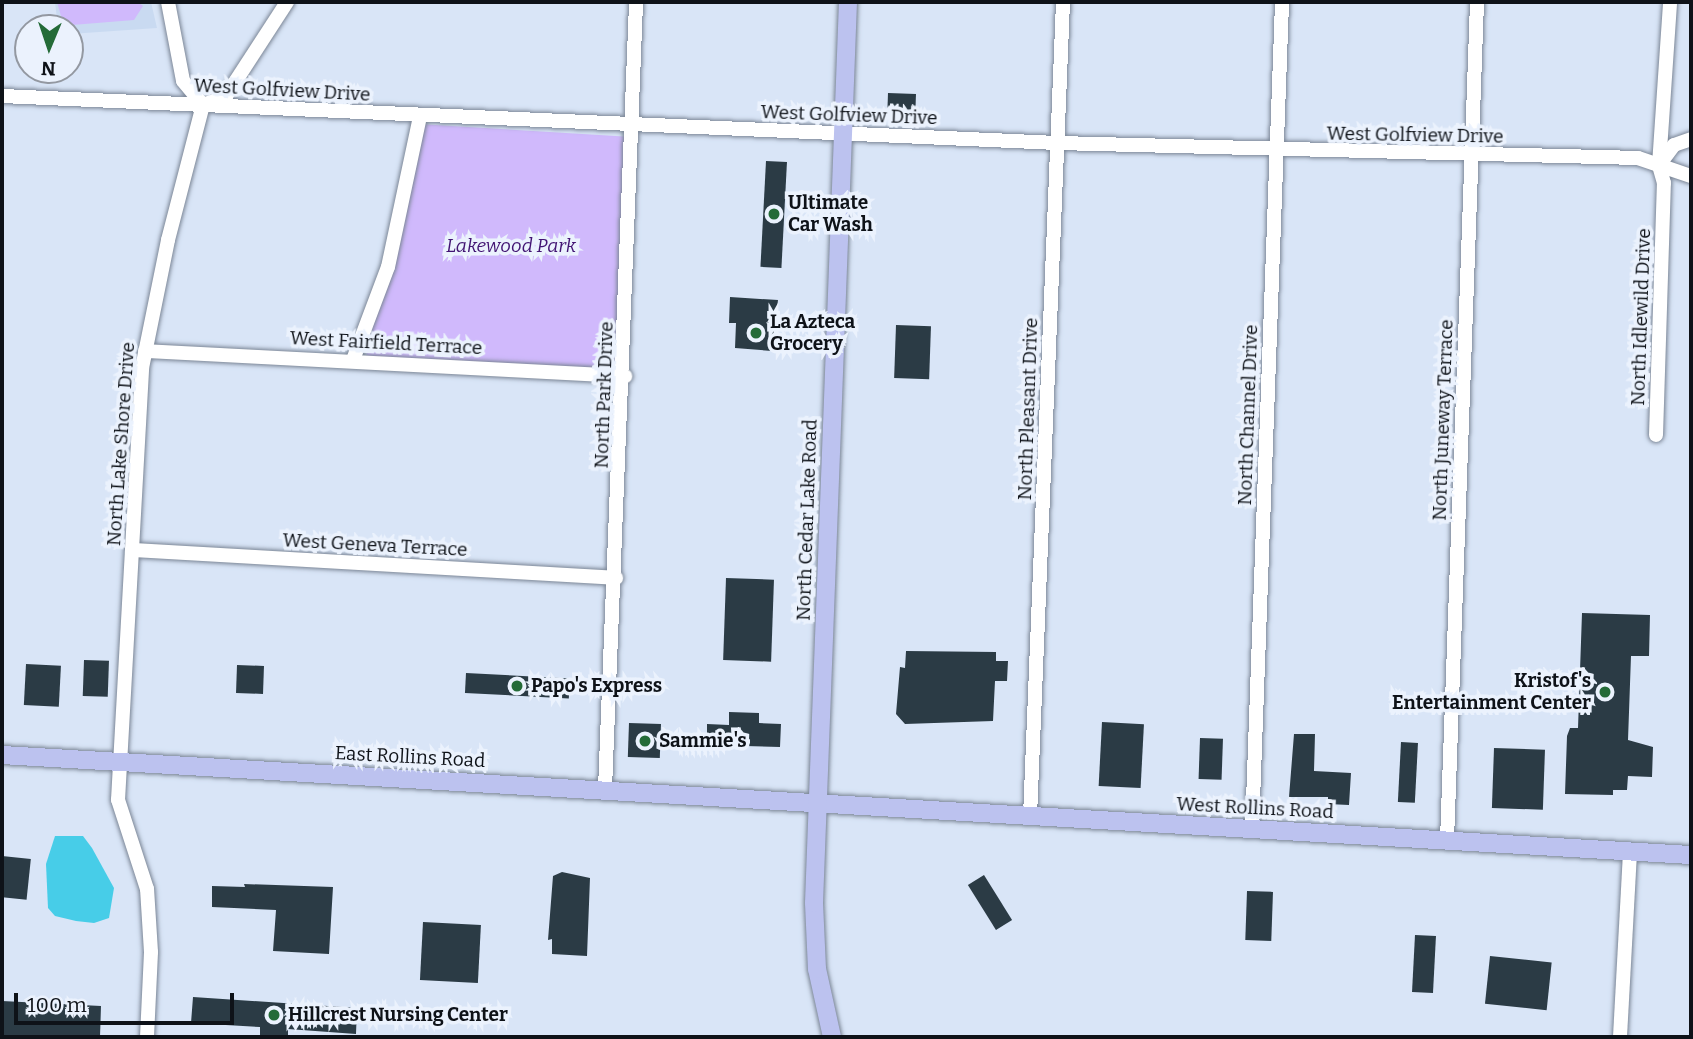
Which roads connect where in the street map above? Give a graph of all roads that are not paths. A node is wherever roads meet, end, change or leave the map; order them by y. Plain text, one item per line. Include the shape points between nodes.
1 (168, 2) edge
2 (287, 2) edge
3 (636, 2) edge
4 (848, 2) edge
5 (1063, 2) edge
6 (1282, 2) edge
7 (1477, 2) edge
8 (1670, 2) edge
9 (2, 96) edge
10 (204, 106) junction
11 (420, 117) junction
12 (632, 126) junction
13 (843, 134) junction
14 (1691, 139) edge
15 (1058, 143) junction
16 (1277, 150) junction
17 (1472, 156) junction
18 (1659, 165) junction
19 (1691, 176) edge
20 (145, 351) junction
21 (353, 360) junction
22 (625, 376) junction
23 (1656, 435) dead end
24 (132, 550) junction
25 (616, 578) junction
26 (2, 755) edge
27 (120, 761) junction
28 (606, 789) junction
29 (817, 802) junction
30 (1030, 817) junction
31 (1252, 829) junction
32 (1447, 841) junction
33 (1630, 851) junction
34 (1691, 855) edge
35 (147, 1037) edge
36 (832, 1037) edge
37 (1620, 1037) edge

1 - 10 street via 183,80 190,95
2 - 10 street via 226,96
3 - 12 street, North Park Drive
4 - 13 main road, North Cedar Lake Road
5 - 15 street, North Pleasant Drive
6 - 16 street, North Channel Drive
7 - 17 street, North Juneway Terrace
8 - 18 street
9 - 10 street, West Golfview Drive
10 - 11 street, West Golfview Drive
10 - 20 street, North Lake Shore Drive via 168,240
11 - 12 street, West Golfview Drive
11 - 21 street via 388,267
12 - 13 street, West Golfview Drive
12 - 22 street, North Park Drive
13 - 15 street, West Golfview Drive
13 - 29 main road, North Cedar Lake Road
14 - 18 street via 1674,145
15 - 16 street, West Golfview Drive
15 - 30 street, North Pleasant Drive
16 - 17 street, West Golfview Drive
16 - 31 street, North Channel Drive
17 - 18 street, West Golfview Drive via 1638,158
17 - 32 street, North Juneway Terrace
18 - 19 street, West Golfview Drive
18 - 23 street, North Idlewild Drive via 1664,200
20 - 21 street, West Fairfield Terrace
20 - 24 street, North Lake Shore Drive
21 - 22 street, West Fairfield Terrace
22 - 25 street, North Park Drive
24 - 25 street, West Geneva Terrace
24 - 27 street, North Lake Shore Drive
25 - 28 street, North Park Drive
26 - 27 main road, East Rollins Road
27 - 28 main road, East Rollins Road
27 - 35 street, North Lake Shore Drive via 118,800 123,825 147,889 151,951
28 - 29 main road, East Rollins Road
29 - 30 main road, West Rollins Road
29 - 36 main road, North Cedar Lake Road via 817,969
30 - 31 main road, West Rollins Road
31 - 32 main road, West Rollins Road
32 - 33 main road, West Rollins Road
33 - 34 main road, West Rollins Road
33 - 37 street

